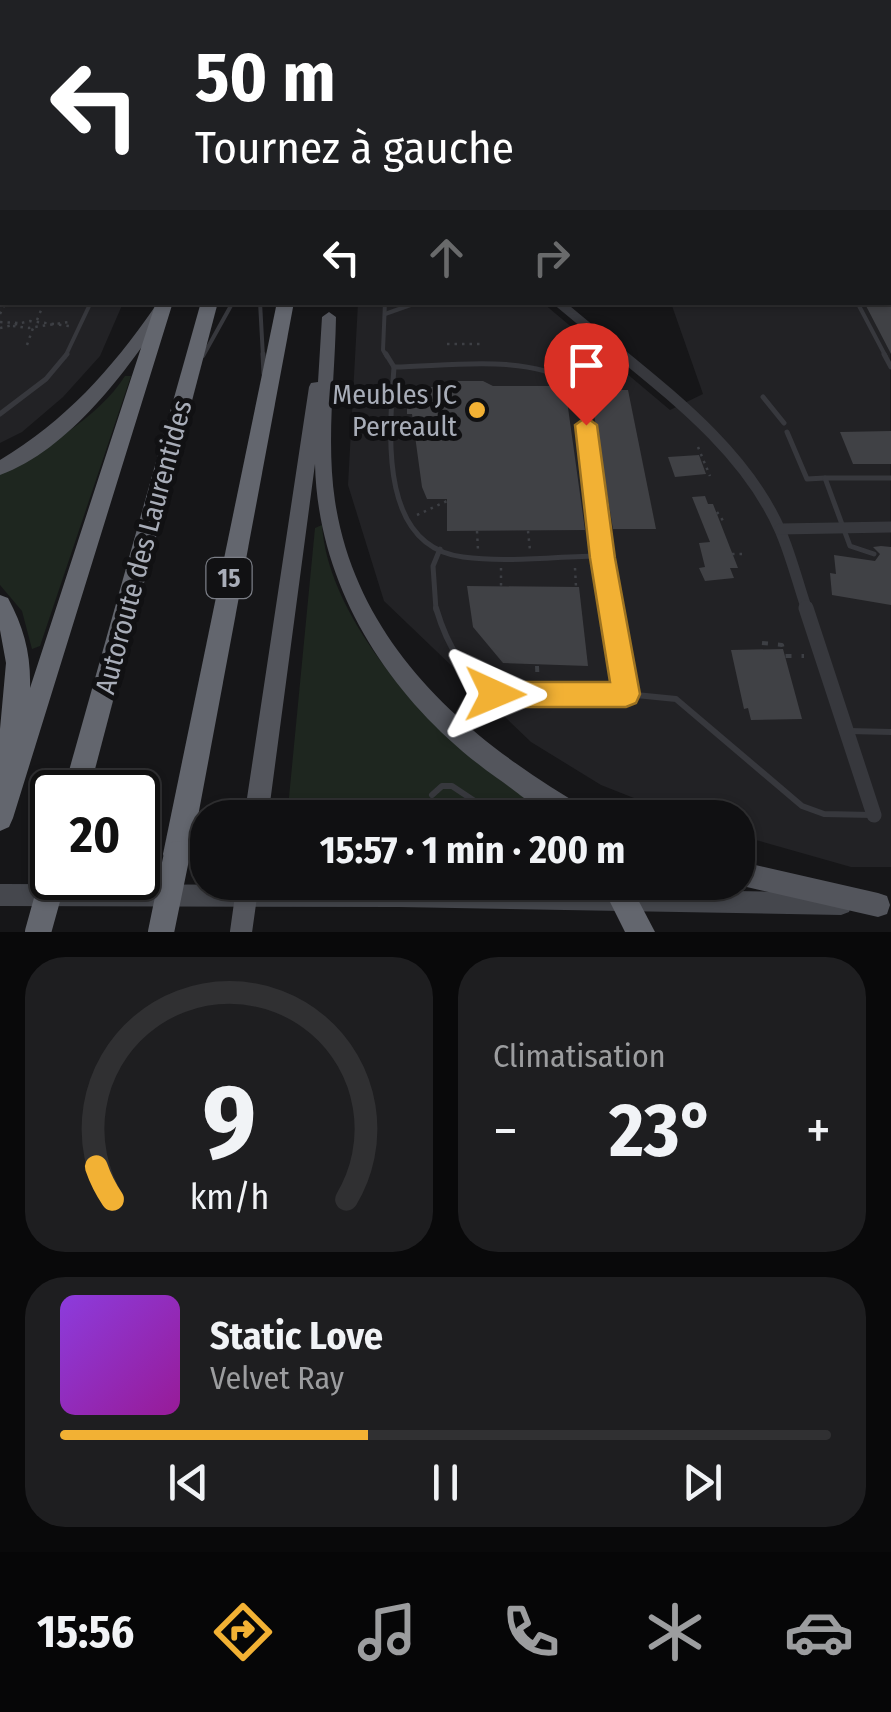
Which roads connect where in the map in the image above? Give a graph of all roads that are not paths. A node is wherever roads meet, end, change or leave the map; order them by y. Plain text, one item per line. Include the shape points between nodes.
1 (90, 305) edge
2 (163, 305) edge
3 (164, 305) edge
4 (209, 305) edge
5 (232, 305) edge
6 (260, 305) edge
7 (285, 305) edge
8 (385, 305) edge
9 (410, 305) edge
10 (562, 305) edge
11 (859, 305) edge
12 (330, 310) edge
13 (384, 314) junction
14 (394, 367) junction
15 (891, 367) edge
16 (188, 382) junction
17 (764, 398) dead end
18 (265, 405) junction
19 (0, 414) edge
20 (784, 423) dead end
21 (788, 432) dead end
22 (0, 468) edge
23 (825, 478) junction
24 (891, 478) edge
25 (842, 527) junction
26 (891, 527) edge
27 (780, 529) junction
28 (440, 550) junction
29 (874, 554) dead end
30 (602, 556) junction
31 (0, 606) edge
32 (626, 694) junction
33 (846, 731) junction
34 (891, 732) edge
35 (82, 770) edge
36 (432, 796) dead end
37 (259, 800) edge
38 (473, 800) edge
39 (552, 800) edge
40 (874, 815) joint
41 (0, 818) edge
42 (755, 877) edge
43 (190, 894) edge
44 (0, 896) edge
45 (47, 900) edge
46 (245, 900) edge
47 (611, 900) edge
48 (624, 902) junction
49 (885, 905) edge
50 (38, 932) edge
51 (161, 932) edge
52 (241, 932) edge
53 (642, 932) edge

1 - 19 lane via 72,352
2 - 22 main road via 99,395 56,433
3 - 41 highway
4 - 16 highway, Autoroute des Laurentides
5 - 16 lane
6 - 18 lane
7 - 18 highway, 15
8 - 13 lane
9 - 13 lane
10 - 27 street via 718,438
11 - 15 lane
12 - 37 main road
12 - 39 main road via 324,488 354,598 386,653 446,722 508,774
13 - 14 lane via 384,353
14 - 28 lane via 392,486 411,525
14 - 30 lane via 530,368 572,380 594,474
16 - 35 highway, Autoroute des Laurentides
17 - 20 lane
18 - 51 highway, 15, bridge
21 - 23 lane via 807,479
23 - 24 lane
23 - 25 lane
25 - 26 street
25 - 27 street
25 - 29 lane via 853,550
27 - 33 street
28 - 30 lane via 479,558
28 - 32 lane via 434,569 440,622 462,664 486,688 502,696
30 - 32 lane
31 - 41 highway via 19,658
32 - 40 lane via 681,701 802,806 824,814
33 - 34 lane
33 - 40 street
36 - 38 lane via 452,786
42 - 49 main road
43 - 44 main road
45 - 50 highway, bridge
46 - 52 main road, bridge
47 - 48 main road
48 - 49 main road
48 - 53 highway

